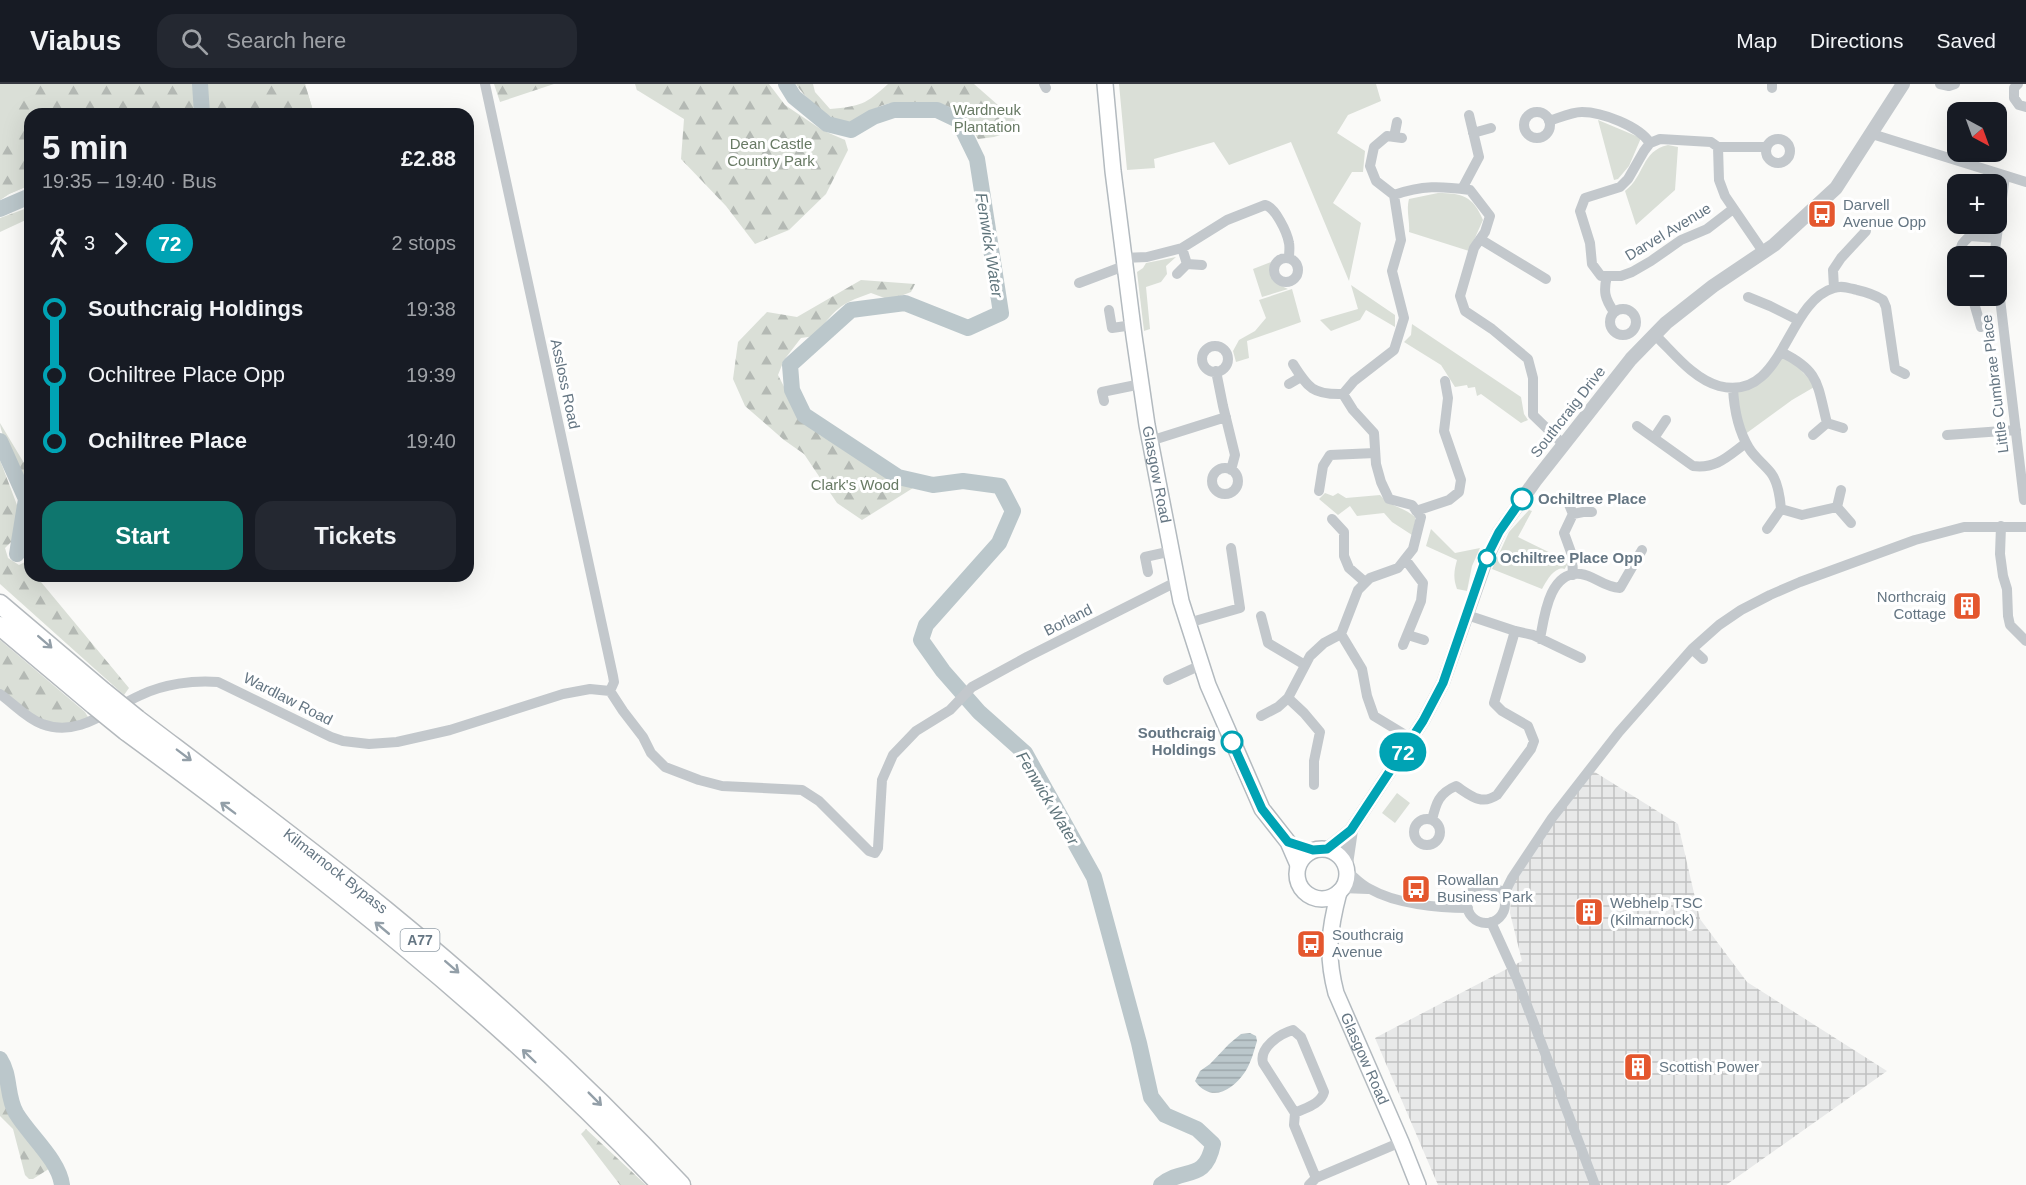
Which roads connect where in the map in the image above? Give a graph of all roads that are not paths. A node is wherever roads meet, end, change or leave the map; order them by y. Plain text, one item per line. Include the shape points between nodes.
1 (485, 84) edge
2 (1105, 84) edge
3 (1903, 84) edge
4 (1940, 84) edge
5 (1955, 84) edge
6 (2018, 84) edge
7 (2026, 107) edge
8 (1469, 115) dead end
9 (1549, 121) dead end
10 (1397, 122) dead end
11 (1491, 128) dead end
12 (1473, 133) junction
13 (1872, 134) junction
14 (1650, 143) junction
15 (1718, 147) junction
16 (1766, 147) dead end
17 (1999, 174) edge
18 (2007, 177) edge
19 (2026, 182) edge
20 (1462, 189) junction
21 (1394, 195) junction
22 (1733, 209) junction
23 (1866, 231) dead end
24 (1997, 234) edge
25 (1996, 238) junction
26 (1480, 239) junction
27 (1960, 246) edge
28 (1996, 246) edge
29 (1182, 248) junction
30 (1764, 253) junction
31 (1289, 258) dead end
32 (1123, 262) junction
33 (1187, 264) junction
34 (1202, 265) dead end
35 (1177, 274) dead end
36 (1606, 276) junction
37 (1546, 279) dead end
38 (1079, 283) dead end
39 (1834, 288) junction
40 (1748, 297) dead end
41 (1975, 306) edge
42 (2001, 306) edge
43 (1109, 310) dead end
44 (1614, 312) dead end
45 (1798, 320) junction
46 (1132, 325) junction
47 (1981, 327) dead end
48 (1654, 334) junction
49 (1781, 352) junction
50 (1293, 364) dead end
51 (1216, 372) dead end
52 (1301, 376) junction
53 (1884, 377) dead end
54 (1445, 381) dead end
55 (1141, 384) junction
56 (1289, 384) dead end
57 (1733, 388) junction
58 (1343, 394) junction
59 (1104, 401) dead end
60 (1226, 417) junction
61 (1666, 420) dead end
62 (1827, 423) junction
63 (1637, 426) dead end
64 (1843, 428) dead end
65 (2016, 430) junction
66 (1813, 435) dead end
67 (1947, 435) dead end
68 (1654, 438) junction
69 (1150, 441) junction
70 (1746, 443) junction
71 (1563, 444) junction
72 (1375, 453) junction
73 (1231, 470) dead end
74 (1841, 490) dead end
75 (1319, 492) dead end
76 (2024, 500) dead end
77 (1568, 502) dead end
78 (1837, 507) junction
79 (1781, 509) junction
80 (1416, 511) junction
81 (1592, 512) dead end
82 (1573, 514) junction
83 (1332, 519) dead end
84 (1851, 523) dead end
85 (2001, 526) junction
86 (2026, 527) edge
87 (1767, 530) dead end
88 (1231, 548) dead end
89 (1642, 550) dead end
90 (1172, 551) junction
91 (1405, 559) junction
92 (1148, 572) dead end
93 (1573, 574) junction
94 (1178, 581) junction
95 (1365, 582) junction
96 (0, 604) edge
97 (1467, 615) junction
98 (1261, 616) dead end
99 (1188, 623) junction
100 (0, 626) edge
101 (1515, 631) junction
102 (1341, 634) junction
103 (1540, 639) junction
104 (1424, 640) dead end
105 (2026, 641) edge
106 (1692, 649) junction
107 (1581, 658) dead end
108 (1703, 659) dead end
109 (1201, 665) junction
110 (1305, 665) junction
111 (1168, 680) dead end
112 (610, 691) junction
113 (0, 694) edge
114 (99, 699) junction
115 (1288, 699) junction
116 (1261, 716) dead end
117 (131, 725) junction
118 (1412, 739) junction
119 (1314, 785) dead end
120 (1432, 820) dead end
121 (1351, 830) junction
122 (1288, 842) junction
123 (1320, 850) junction
124 (1298, 865) junction
125 (1346, 868) junction
126 (1368, 889) junction
127 (1341, 890) junction
128 (1503, 896) junction
129 (1316, 898) junction
130 (1468, 908) junction
131 (1491, 922) junction
132 (1330, 927) junction
133 (1295, 1113) junction
134 (1401, 1142) junction
135 (1312, 1181) edge
136 (661, 1185) edge
137 (681, 1185) edge
138 (1418, 1185) edge
139 (1595, 1185) edge

1 - 112 street, Assloss Road via 613,676
2 - 32 main road, Glasgow Road
3 - 13 street, Southcraig Drive
4 - 5 street
6 - 7 street via 2014,98
8 - 12 street
9 - 14 street via 1579,112 1597,113 1639,130
10 - 21 street via 1398,138 1387,136 1374,147 1370,166 1376,181
11 - 12 street
12 - 20 street via 1479,157
13 - 17 street
13 - 30 street, Southcraig Drive via 1836,188
14 - 15 street via 1660,139 1711,142
14 - 36 street via 1620,187 1585,198 1580,212 1592,264 1600,276
15 - 16 street
15 - 22 street, Darvel Avenue via 1719,180
18 - 19 street
20 - 21 street via 1440,185
20 - 26 street via 1470,190 1490,216
21 - 58 street via 1401,240 1392,272 1404,318 1394,350
22 - 30 street, Darvel Avenue
22 - 36 street, Darvel Avenue via 1707,229 1681,240 1632,272
23 - 39 street via 1833,270
24 - 25 street
25 - 27 street via 1970,236
25 - 28 street
26 - 37 street
26 - 71 street via 1473,248 1460,296 1465,311 1528,359 1533,378 1533,415
29 - 31 street via 1227,220 1265,205 1275,211 1289,243
29 - 32 street
29 - 33 street
30 - 48 street, Southcraig Drive via 1695,299
32 - 38 street
32 - 46 main road, Glasgow Road
33 - 34 street
33 - 35 street
36 - 44 street via 1605,300
39 - 45 street via 1817,298
39 - 53 street via 1842,286 1883,300 1900,371
40 - 45 street
41 - 47 street
42 - 65 street, Little Cumbrae Place
43 - 46 street via 1112,328
45 - 49 street
46 - 55 main road, Glasgow Road
48 - 57 street via 1698,375 1718,386
48 - 71 street, Southcraig Drive
49 - 57 street via 1763,375
49 - 62 street via 1812,373
50 - 52 street
51 - 60 street
52 - 56 street
52 - 58 street via 1306,385 1319,393
54 - 80 street via 1448,398 1444,430 1461,480 1459,492 1449,500
55 - 59 street via 1102,392
55 - 69 main road, Glasgow Road
57 - 70 street
58 - 72 street via 1374,433
60 - 69 street
60 - 73 street via 1236,455
61 - 68 street
62 - 64 street
62 - 66 street
63 - 68 street
65 - 67 street
65 - 76 street, Little Cumbrae Place
68 - 70 street via 1693,466 1704,467 1714,465
69 - 90 main road, Glasgow Road
70 - 79 street via 1773,475
71 - 97 street, Southcraig Drive via 1499,532
72 - 75 street via 1330,455 1323,466
72 - 80 street via 1389,499
74 - 78 street
77 - 82 street
78 - 79 street via 1802,515
78 - 84 street
79 - 87 street
80 - 91 street via 1420,517 1413,549
81 - 82 street
82 - 93 street via 1564,533 1572,555
83 - 95 street via 1344,532 1344,556 1349,567
85 - 86 street
85 - 105 street via 2000,554 2008,616 2010,625
85 - 106 street via 1939,532 1800,582 1741,610
88 - 99 street via 1240,608
89 - 93 street via 1620,588 1609,588 1582,574
90 - 92 street via 1145,557
90 - 94 main road, Glasgow Road
91 - 95 street via 1398,568
91 - 104 street via 1424,583 1405,640
93 - 103 street via 1557,585 1548,599
94 - 99 main road, Glasgow Road
94 - 112 street, Borland via 972,687 950,710 916,730 893,755 882,780 875,853 802,790 722,786 665,767 654,758
95 - 102 street via 1358,590
96 -> 114 highway, Kilmarnock Bypass / A77
97 - 101 street
97 - 118 street, Southcraig Drive via 1443,683
98 - 110 street via 1268,643
99 - 109 main road, Glasgow Road
100 - 114 highway, Kilmarnock Bypass / A77
101 - 103 street
101 - 120 street via 1494,703 1528,726 1534,741 1531,749 1497,795 1477,800 1456,786 1446,790 1436,804
102 - 110 street via 1324,643
102 - 118 street via 1362,669 1374,716
103 - 107 street
106 - 108 street
106 - 128 street via 1574,789
109 - 111 street
109 - 122 main road, Glasgow Road via 1262,809
110 - 115 street
112 - 113 street, Wardlaw Road via 590,689 563,694 450,730 380,744 357,744 331,737 218,682 163,687 87,724 70,728 37,722
114 - 117 highway, Kilmarnock Bypass / A77, bridge
115 - 116 street
115 - 119 street via 1320,732
136 -> 117 highway, Kilmarnock Bypass / A77 via 517,1044 408,950
117 -> 137 highway, Kilmarnock Bypass / A77 via 348,881 433,951 545,1051
118 - 121 street, Southcraig Drive
121 - 123 street, Southcraig Drive
121 - 125 street, Southcraig Drive
122 - 123 main road
122 - 124 main road, Glasgow Road
123 - 124 main road via 1304,857
123 - 125 main road via 1340,856
124 - 129 main road via 1300,885
125 - 126 street
125 - 127 main road via 1346,882
126 - 127 street
126 - 130 street via 1445,908
127 - 129 main road via 1333,897
127 - 132 main road, Glasgow Road
128 - 130 street via 1496,888 1482,885 1471,893
128 - 131 street via 1501,915
129 - 132 main road, Glasgow Road
130 - 131 street via 1478,921
131 - 139 street via 1517,979
132 - 134 main road, Glasgow Road via 1330,971 1336,993
133 - 133 street via 1261,1056 1283,1033 1292,1030 1301,1037 1324,1092 1318,1101
133 - 135 street via 1294,1125
134 - 135 street
134 - 138 main road, Glasgow Road

